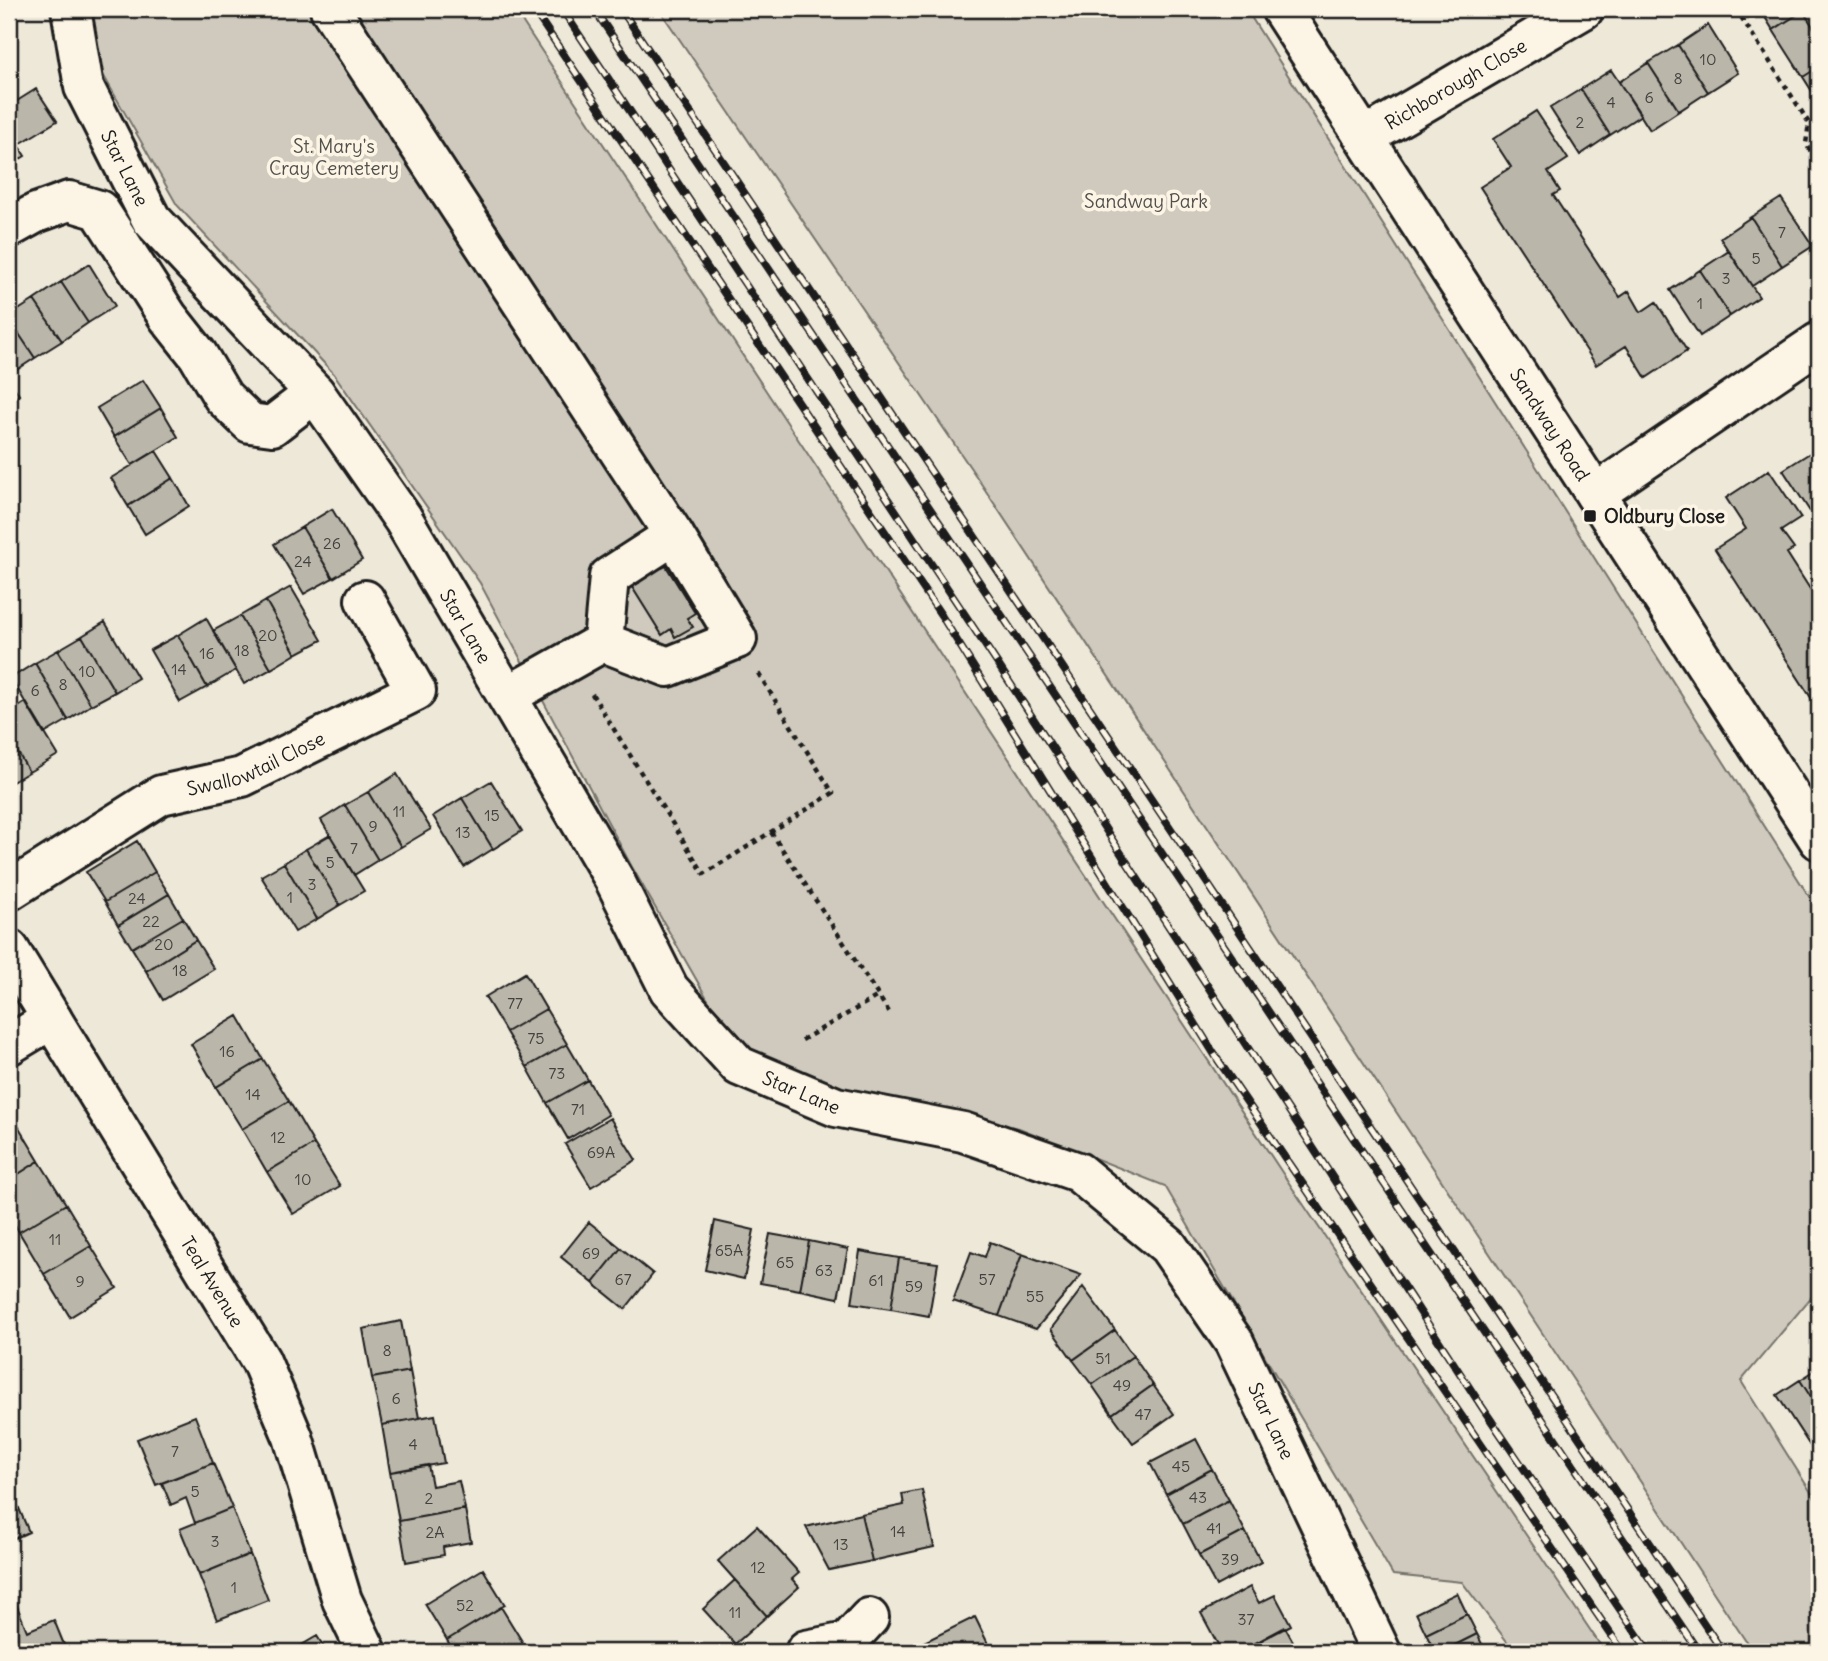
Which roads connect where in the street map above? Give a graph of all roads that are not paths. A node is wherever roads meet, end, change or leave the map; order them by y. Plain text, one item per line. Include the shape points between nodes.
1 (71, 9) edge
2 (330, 9) edge
3 (1281, 9) edge
4 (1584, 9) edge
5 (1364, 138) junction
6 (9, 228) edge
7 (1819, 342) edge
8 (314, 393) junction
9 (1595, 494) junction
10 (674, 535) junction
11 (365, 600) dead end
12 (603, 642) junction
13 (507, 696) junction
14 (1819, 840) edge
15 (9, 891) edge
16 (9, 949) edge
17 (52, 1019) junction
18 (9, 1045) edge
19 (856, 1637) edge
20 (364, 1646) edge
21 (806, 1650) dead end
22 (1381, 1652) edge

1 - 8 street, Star Lane via 84,87 151,219
2 - 10 street
3 - 5 street, Sandway Road
4 - 5 street, Richborough Close
5 - 9 street, Sandway Road
6 - 8 street via 69,201 99,210 223,397 250,424 272,426
7 - 9 street
8 - 13 street, Star Lane via 404,519
9 - 14 street, Sandway Road
10 - 12 street via 609,577
10 - 12 street via 737,639 668,667
11 - 15 street, Swallowtail Close via 416,691 242,777 161,795
12 - 13 street
13 - 22 street, Star Lane via 614,879 669,989 739,1066 836,1107 963,1132 1078,1172 1168,1246 1234,1342
16 - 17 street, Teal Avenue
17 - 18 street
17 - 20 street, Teal Avenue via 261,1360 293,1437 342,1600
19 - 21 street

